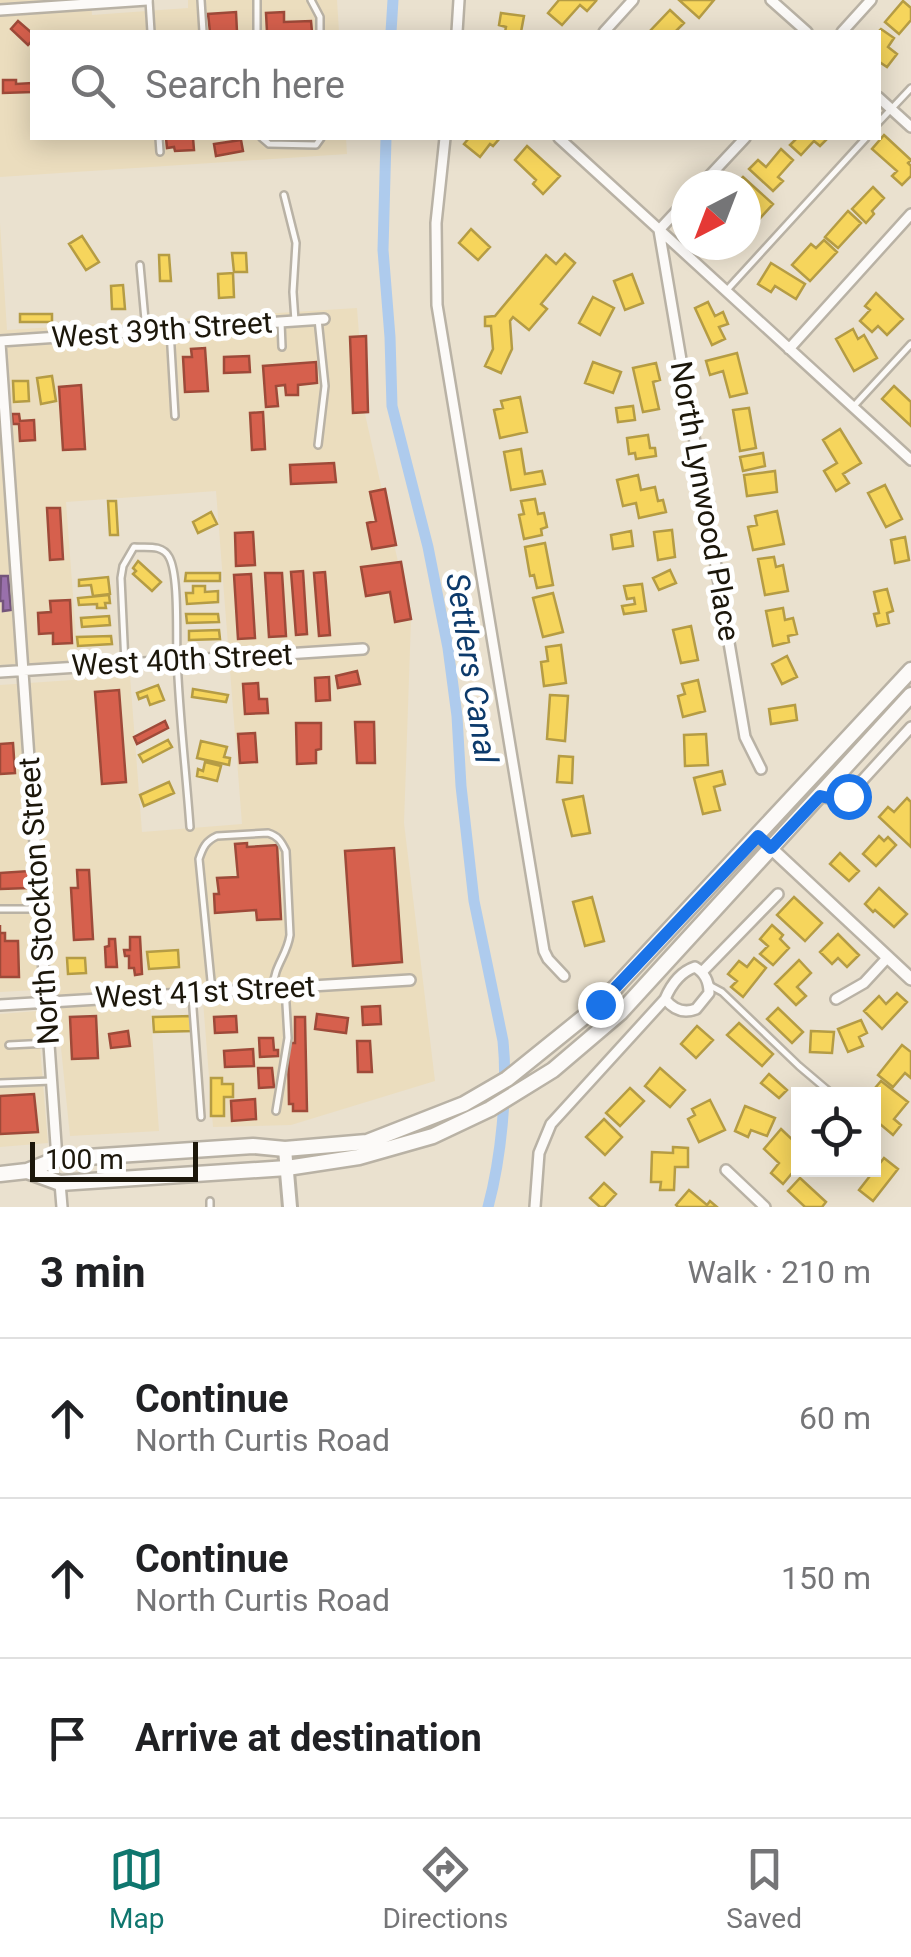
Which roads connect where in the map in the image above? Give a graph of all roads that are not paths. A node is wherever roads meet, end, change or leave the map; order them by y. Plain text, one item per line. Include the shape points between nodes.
1 (148, 0) edge
2 (201, 0) edge
3 (257, 0) edge
4 (311, 0) edge
5 (459, 0) edge
6 (633, 0) edge
7 (771, 0) edge
8 (871, 0) edge
9 (0, 10) edge
10 (151, 30) edge
11 (202, 30) edge
12 (258, 30) edge
13 (320, 30) edge
14 (457, 30) edge
15 (606, 30) edge
16 (806, 30) edge
17 (844, 30) edge
18 (911, 88) edge
19 (881, 100) edge
20 (892, 109) junction
21 (881, 120) edge
22 (911, 126) edge
23 (159, 140) edge
24 (264, 140) edge
25 (320, 140) edge
26 (445, 140) edge
27 (561, 140) edge
28 (743, 140) edge
29 (864, 140) edge
30 (160, 152) dead end
31 (715, 170) edge
32 (284, 195) dead end
33 (911, 214) edge
34 (671, 217) edge
35 (659, 230) junction
36 (140, 265) dead end
37 (726, 291) junction
38 (321, 319) joint
39 (295, 321) junction
40 (281, 322) junction
41 (170, 330) junction
42 (146, 331) junction
43 (0, 342) edge
44 (911, 344) edge
45 (282, 347) dead end
46 (789, 348) junction
47 (853, 407) junction
48 (175, 416) dead end
49 (318, 445) dead end
50 (911, 460) edge
51 (5, 478) edge
52 (363, 650) dead end
53 (177, 661) junction
54 (125, 664) junction
55 (23, 670) junction
56 (911, 670) edge
57 (0, 672) edge
58 (911, 695) edge
59 (911, 728) edge
60 (762, 770) dead end
61 (820, 796) junction
62 (190, 827) dead end
63 (758, 836) junction
64 (771, 848) junction
65 (778, 894) dead end
66 (39, 909) junction
67 (0, 910) edge
68 (888, 957) junction
69 (702, 972) junction
70 (564, 976) dead end
71 (911, 978) edge
72 (410, 980) dead end
73 (709, 985) junction
74 (279, 987) junction
75 (212, 991) junction
76 (192, 992) junction
77 (665, 999) junction
78 (836, 999) dead end
79 (45, 1001) junction
80 (0, 1004) edge
81 (48, 1043) junction
82 (9, 1044) dead end
83 (52, 1080) junction
84 (0, 1083) edge
85 (824, 1087) edge
86 (276, 1111) dead end
87 (468, 1111) junction
88 (201, 1118) dead end
89 (285, 1150) junction
90 (56, 1159) junction
91 (287, 1168) junction
92 (726, 1170) dead end
93 (27, 1172) junction
94 (0, 1174) edge
95 (60, 1182) junction
96 (62, 1207) edge
97 (290, 1207) edge
98 (535, 1207) edge
99 (765, 1207) edge

1 - 9 street
1 - 10 lane
2 - 11 lane
3 - 12 lane
4 - 13 lane
5 - 14 street
6 - 15 street
7 - 16 street
8 - 17 street
18 - 20 lane
19 - 20 street
20 - 21 lane
20 - 22 street
23 - 30 lane
24 - 25 lane
26 - 70 street via 437,306 544,951
27 - 35 street
28 - 31 street
29 - 37 lane
32 - 39 lane via 296,243
33 - 46 street
34 - 35 street
35 - 37 street
35 - 60 street, North Lynwood Place via 745,737
36 - 42 lane
37 - 46 street
38 - 39 street, West 39th Street
38 - 49 lane
39 - 40 street, West 39th Street
40 - 41 street, West 39th Street
40 - 45 lane
41 - 42 street, West 39th Street
41 - 48 lane
42 - 43 street, West 39th Street
43 - 51 street, North Stockton Street
44 - 47 lane
46 - 47 street
47 - 50 street
51 - 55 street, North Stockton Street
52 - 53 street, West 40th Street
53 - 54 street, West 40th Street
53 - 54 lane via 170,558 152,546 134,548 123,566
53 - 62 lane
54 - 55 street, West 40th Street
55 - 57 street, West 40th Street
55 - 66 street, North Stockton Street
56 - 63 main road
58 - 61 main road
59 - 61 street via 848,796
61 - 64 main road
63 - 64 street
63 - 87 main road via 600,1004
64 - 68 street
64 - 87 main road via 592,1040 490,1109
65 - 69 street
66 - 67 lane
66 - 79 street, North Stockton Street
68 - 71 street
68 - 78 street via 857,989
69 - 73 street
69 - 77 street via 684,972
72 - 74 street, West 41st Street
73 - 77 street via 703,1003 690,1012
73 - 85 lane
74 - 75 street, West 41st Street
74 - 75 lane via 274,974 290,935 286,851 268,833 217,836 200,859
74 - 86 lane via 288,1038
75 - 76 street, West 41st Street
76 - 79 street, West 41st Street
76 - 88 lane
77 - 98 street via 552,1124 539,1152
79 - 80 street, West 41st Street
79 - 81 street, North Stockton Street
81 - 82 lane
81 - 83 street, North Stockton Street
83 - 84 lane
83 - 90 street, North Stockton Street
87 - 89 main road via 367,1142
87 - 91 main road via 433,1136
89 - 90 main road via 254,1146
89 - 91 main road
90 - 93 main road
91 - 95 main road
91 - 97 main road
92 - 99 street
93 - 94 main road
93 - 95 main road
95 - 96 street

